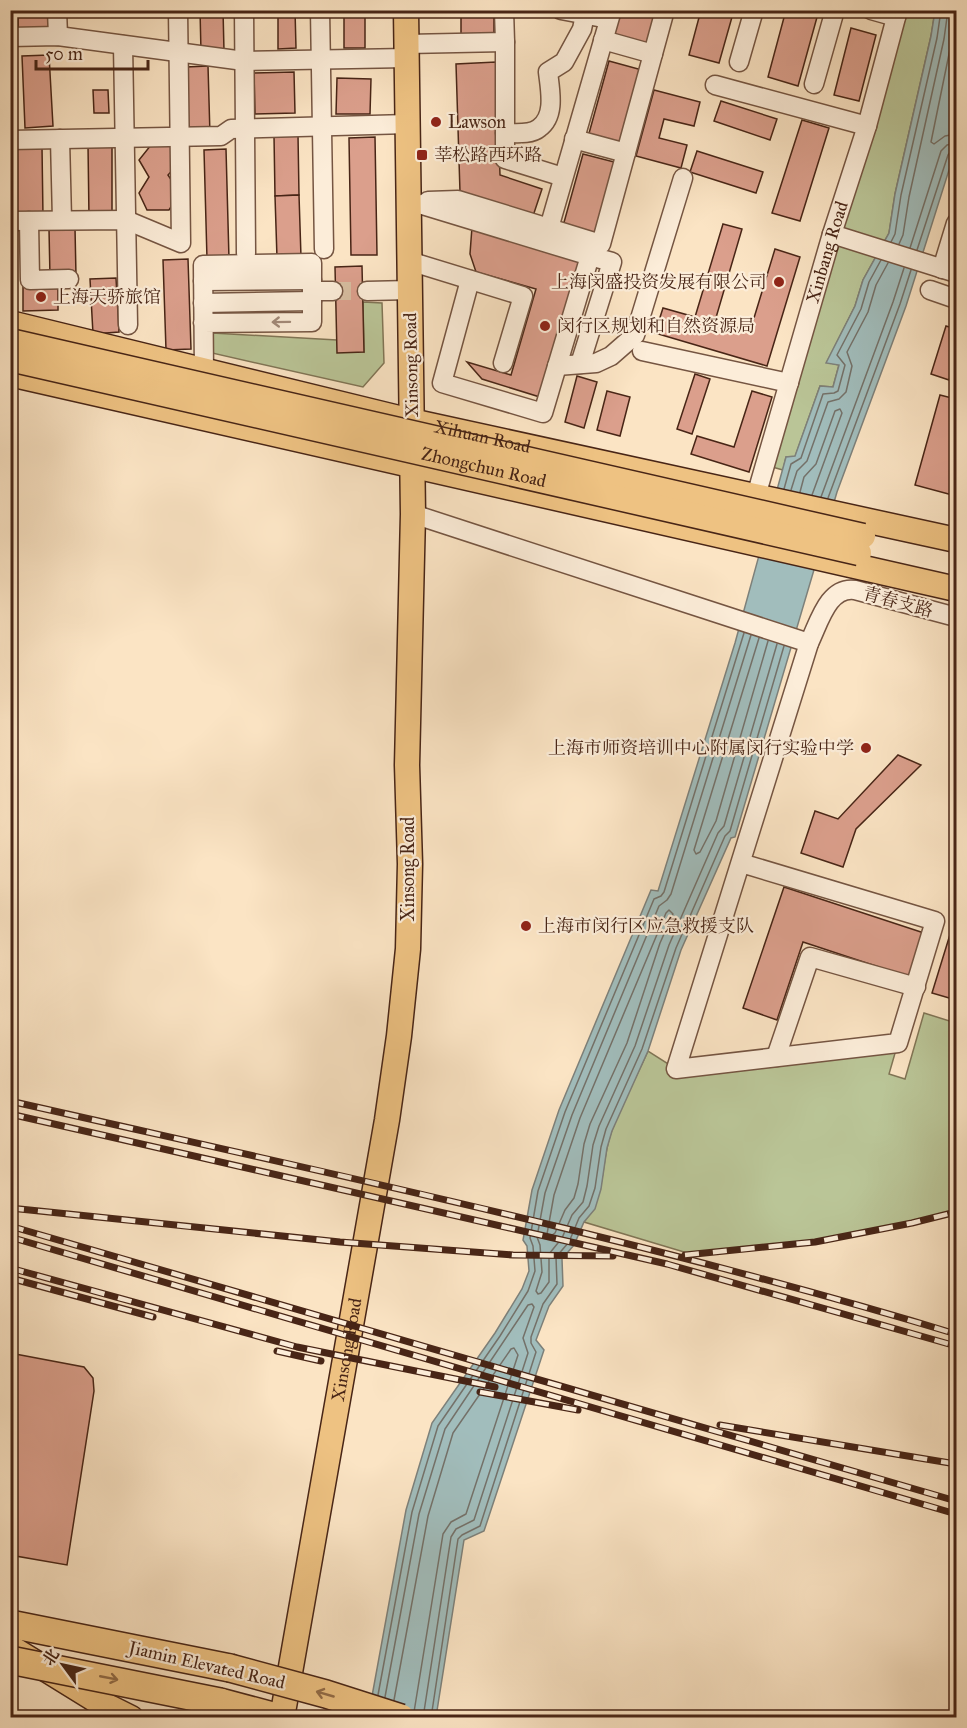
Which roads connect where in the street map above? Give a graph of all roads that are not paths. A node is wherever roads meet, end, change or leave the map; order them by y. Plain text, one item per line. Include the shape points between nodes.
1 (57, 10) edge
2 (178, 10) edge
3 (244, 10) edge
4 (320, 10) edge
5 (406, 10) edge
6 (504, 10) edge
7 (561, 10) edge
8 (665, 10) edge
9 (676, 10) edge
10 (753, 10) edge
11 (835, 10) edge
12 (871, 10) edge
13 (586, 13) edge
14 (897, 14) edge
15 (611, 15) edge
16 (58, 36) junction
17 (10, 37) edge
18 (669, 38) dead end
19 (603, 40) junction
20 (505, 42) junction
21 (123, 45) junction
22 (407, 51) junction
23 (179, 52) junction
24 (653, 54) junction
25 (321, 60) junction
26 (244, 61) junction
27 (739, 62) dead end
28 (814, 84) dead end
29 (715, 85) dead end
30 (408, 124) junction
31 (867, 126) junction
32 (322, 127) junction
33 (244, 129) junction
34 (505, 133) junction
35 (180, 137) junction
36 (124, 138) junction
37 (574, 139) junction
38 (10, 140) edge
39 (60, 140) junction
40 (626, 153) junction
41 (563, 177) junction
42 (683, 178) dead end
43 (409, 201) junction
44 (62, 220) junction
45 (126, 220) junction
46 (10, 221) edge
47 (29, 221) junction
48 (957, 223) edge
49 (549, 228) junction
50 (832, 234) junction
51 (324, 249) dead end
52 (246, 253) dead end
53 (590, 256) junction
54 (410, 261) junction
55 (945, 271) edge
56 (69, 279) dead end
57 (470, 280) junction
58 (410, 290) junction
59 (930, 290) dead end
60 (312, 291) junction
61 (333, 291) tunnel mouth
62 (367, 291) tunnel mouth
63 (954, 298) edge
64 (203, 303) junction
65 (204, 323) junction
66 (10, 324) edge
67 (128, 325) dead end
68 (10, 341) edge
69 (642, 351) dead end
70 (10, 359) edge
71 (503, 363) dead end
72 (580, 364) junction
73 (557, 366) junction
74 (204, 372) junction
75 (10, 374) edge
76 (789, 383) junction
77 (411, 421) junction
78 (413, 466) junction
79 (760, 497) junction
80 (413, 514) junction
81 (858, 536) junction
82 (957, 540) edge
83 (957, 557) edge
84 (957, 575) edge
85 (957, 589) edge
86 (957, 617) edge
87 (803, 641) junction
88 (741, 863) junction
89 (916, 987) junction
90 (777, 1057) junction
91 (10, 1624) edge
92 (10, 1647) edge
93 (10, 1660) edge
94 (131, 1718) edge
95 (281, 1718) edge
96 (401, 1718) edge

1 - 16 street
2 - 23 street
3 - 26 street
4 - 25 street
5 - 22 main road, Xinsong Road
6 - 20 street
7 - 13 street
8 - 24 street
9 - 18 street
10 - 27 street
11 - 28 street
12 - 14 street
13 - 15 street
13 - 34 street via 564,62 548,72 550,112 540,128
14 - 31 street, Xinbang Road
15 - 19 street
16 - 17 street
16 - 21 street
19 - 24 street
19 - 37 street
20 - 22 street
20 - 34 street
21 - 23 street
21 - 36 street
22 - 25 street
22 - 30 main road, Xinsong Road
23 - 26 street
23 - 35 street
24 - 40 street
25 - 26 street
25 - 32 street
26 - 33 street
29 - 31 street
30 - 32 street
30 - 43 main road, Xinsong Road
31 - 50 street, Xinbang Road
32 - 33 street
32 - 51 street
33 - 35 street via 231,129 221,136
33 - 52 street
34 - 41 street via 505,159
35 - 36 street
35 - 45 street via 182,243
36 - 39 street
36 - 45 street
37 - 40 street
37 - 41 street
38 - 39 street
39 - 44 street
40 - 49 street via 602,244
41 - 49 street
42 - 72 street via 635,335 611,356 596,363
43 - 49 street via 458,200
43 - 53 street
43 - 54 main road, Xinsong Road
44 - 45 street
44 - 47 street
45 - 67 street
46 - 47 street
47 - 56 street via 30,280
48 - 55 street
50 - 55 street
50 - 76 street, Xinbang Road
53 - 72 street via 612,262
53 - 73 street
54 - 57 street
54 - 58 main road, Xinsong Road
55 - 63 street
57 - 71 street via 523,296
57 - 73 street via 441,383 543,413
58 - 62 street
58 - 77 main road, Xinsong Road
59 - 63 street
60 - 61 street
60 - 64 street
60 - 64 street via 312,263 203,265
60 -> 65 street via 312,322
64 - 65 street
65 - 74 street
66 - 74 main road, Xihuan Road
68 - 81 main road, Zhongchun Road, bridge
69 - 76 street
70 - 81 main road, Zhongchun Road, bridge
72 - 73 street
74 - 77 main road, Xihuan Road
75 - 78 main road
76 - 79 street, Xinbang Road
77 - 78 main road, Xinsong Road
77 - 79 main road, Xihuan Road
78 - 80 main road, Xinsong Road
78 - 85 main road
79 - 81 main road, Xihuan Road
80 - 87 street
80 - 95 main road, Xinsong Road via 407,765 410,864 399,1036
81 - 82 main road, Xihuan Road
81 - 83 main road, Zhongchun Road
81 - 84 main road, Zhongchun Road
86 - 87 street, 青春支路 via 843,590 832,598
87 - 88 street
88 - 89 street via 935,921
88 - 90 street via 676,1069
89 - 90 street via 898,1043
89 - 90 street via 810,957
96 -> 91 highway, Jiamin Elevated Road, bridge via 230,1668
92 - 94 main road
93 -> 95 highway, Jiamin Elevated Road, bridge via 220,1701

